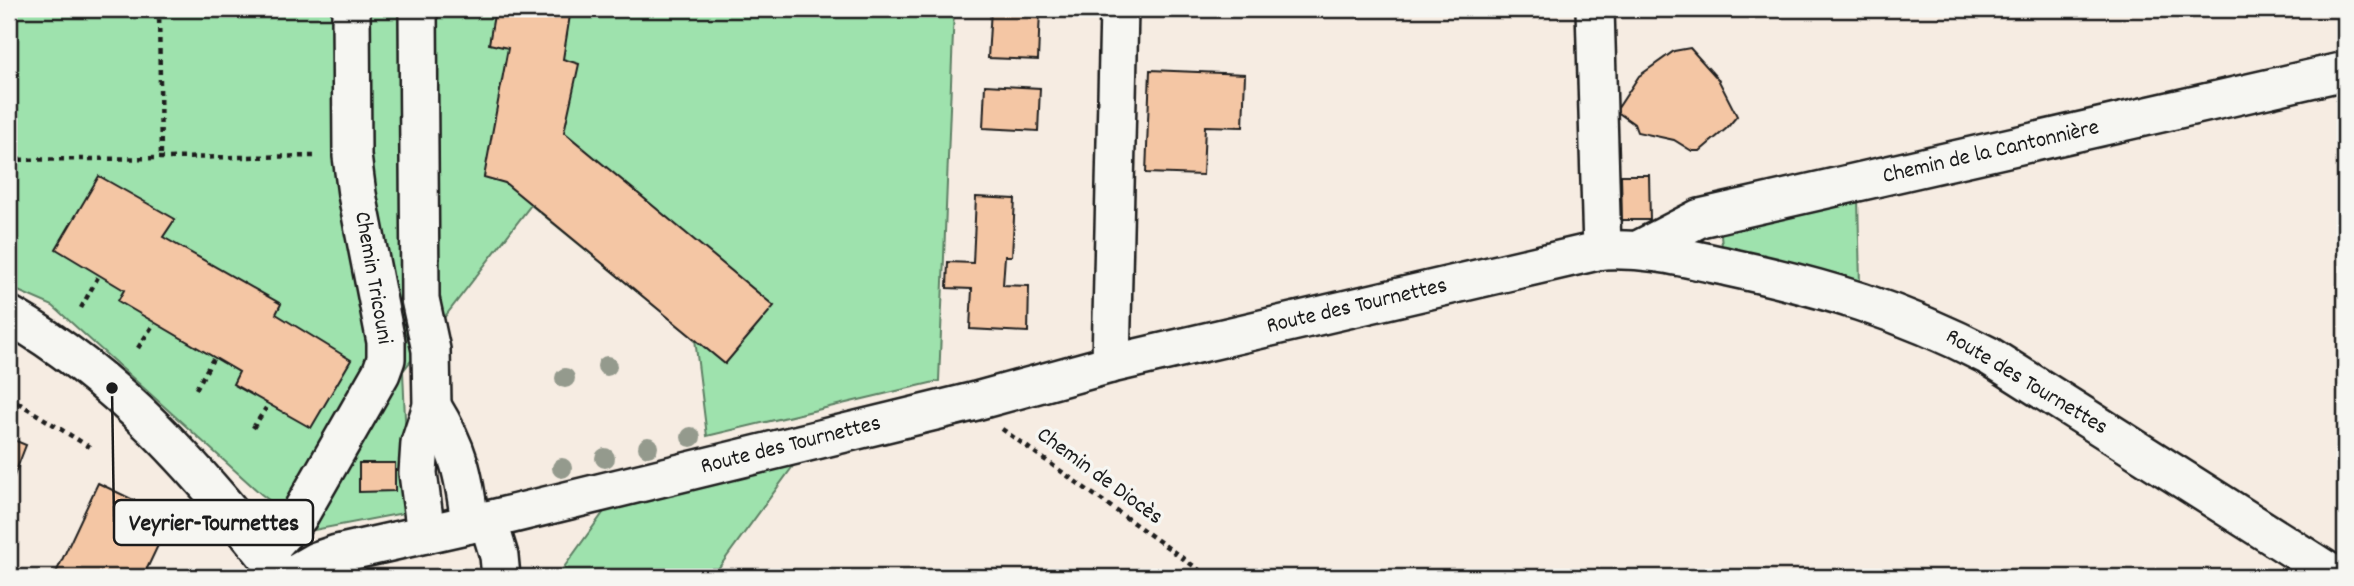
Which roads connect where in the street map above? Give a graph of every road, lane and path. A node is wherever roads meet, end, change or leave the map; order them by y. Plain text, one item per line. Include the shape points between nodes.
1 (159, 9) edge
2 (351, 9) edge
3 (418, 9) edge
4 (1119, 9) edge
5 (1595, 9) edge
6 (2345, 71) edge
7 (352, 156) junction
8 (161, 158) junction
9 (9, 160) edge
10 (1642, 248) junction
11 (1602, 250) junction
12 (98, 277) dead end
13 (81, 308) dead end
14 (9, 315) edge
15 (153, 325) dead end
16 (138, 348) dead end
17 (213, 359) dead end
18 (1111, 364) junction
19 (196, 389) dead end
20 (9, 397) edge
21 (976, 401) junction
22 (432, 406) junction
23 (266, 408) dead end
24 (253, 428) dead end
25 (91, 448) dead end
26 (480, 522) junction
27 (426, 534) junction
28 (279, 569) edge
29 (501, 577) edge
30 (1209, 577) edge
31 (2337, 577) edge

1 - 8 path
2 - 7 street, Chemin Tricouni
3 - 22 street via 419,299 431,350
4 - 18 street
5 - 11 street
6 - 10 street, Chemin de la Cantonnière via 1700,218
7 - 8 path
7 - 28 street, Chemin Tricouni via 386,359 299,516
8 - 9 path
10 - 11 street, Route des Tournettes
10 - 31 street, Route des Tournettes via 1849,295 1942,331 1989,356
11 - 18 street, Route des Tournettes
12 - 13 path
14 - 28 street via 60,347 117,392 198,473
15 - 16 path
17 - 19 path
18 - 21 street, Route des Tournettes
20 - 25 path
21 - 26 street, Route des Tournettes
21 - 30 path, Chemin de Diocès via 978,411
22 - 26 street via 462,464
22 - 27 street via 420,443 418,473
23 - 24 path
26 - 27 street, Route des Tournettes
26 - 29 street via 499,556
27 - 28 street, Route des Tournettes

